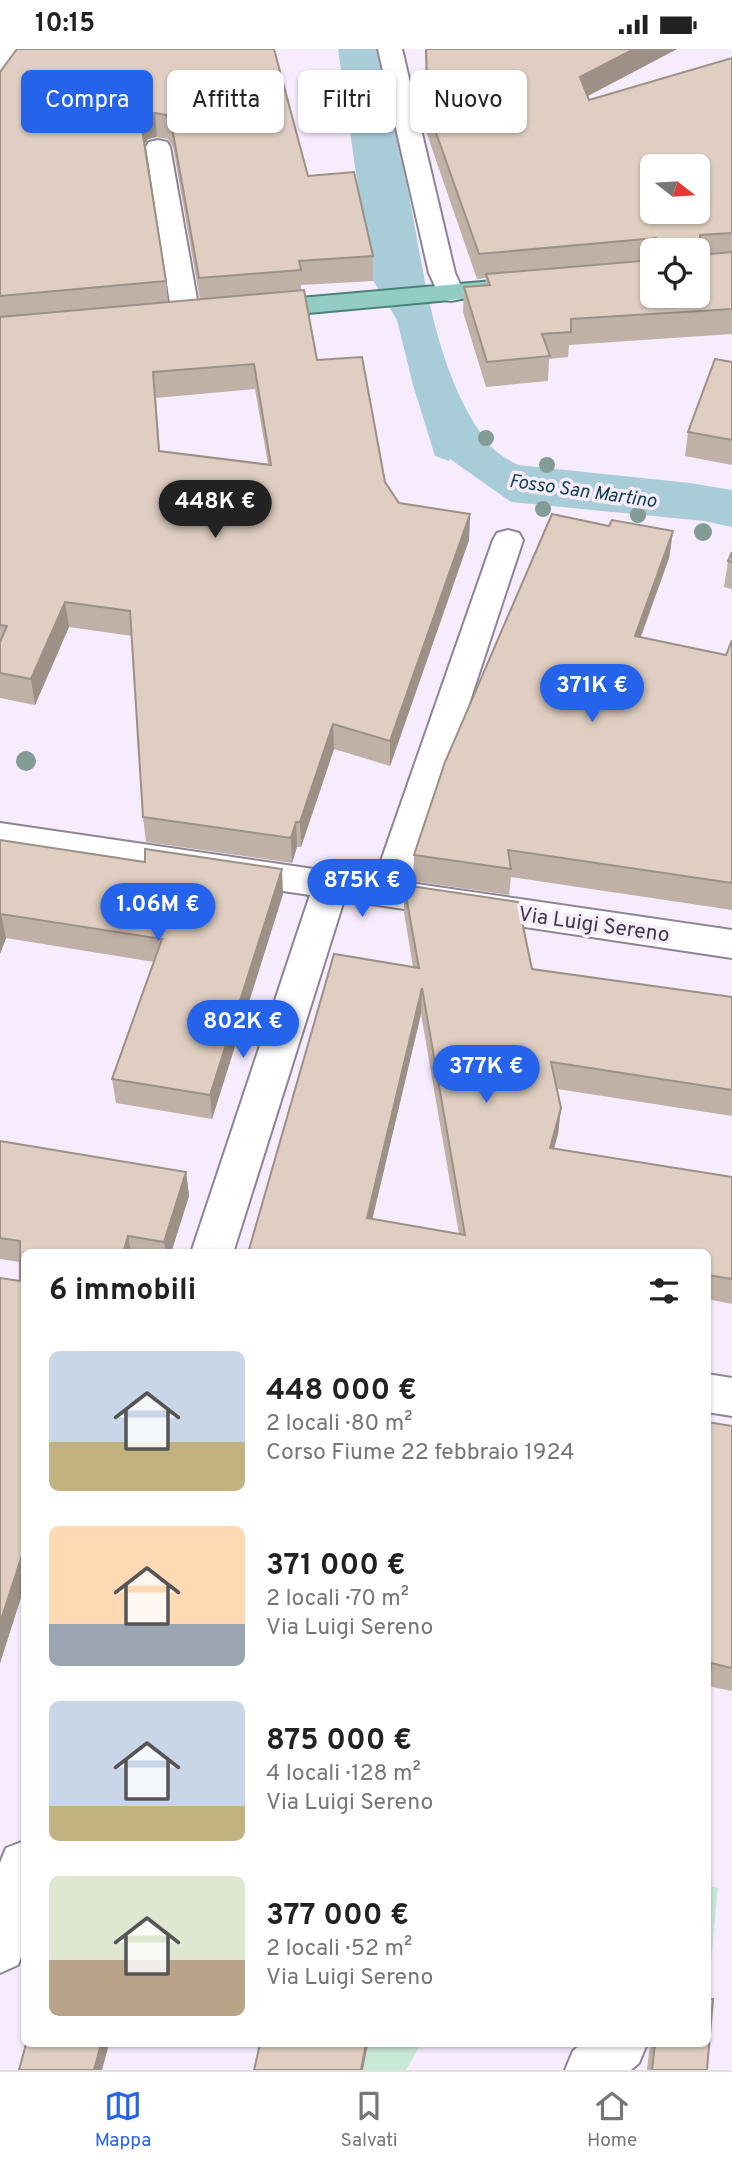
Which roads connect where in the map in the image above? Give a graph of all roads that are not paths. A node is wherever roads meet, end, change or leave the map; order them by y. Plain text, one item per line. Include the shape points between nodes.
1 (9, 49) edge
2 (390, 49) edge
3 (0, 63) edge
4 (158, 147) dead end
5 (545, 284) edge
6 (439, 294) junction
7 (172, 317) joint
8 (508, 540) dead end
9 (0, 836) edge
10 (331, 885) junction
11 (388, 894) junction
12 (732, 944) edge
13 (213, 1249) edge
14 (711, 1394) edge
15 (732, 1397) edge
16 (21, 1876) edge
17 (0, 1947) edge
18 (617, 2047) edge
19 (592, 2070) edge

1 - 3 street
2 - 6 street via 442,273
4 - 7 street
5 - 6 main road
6 - 7 main road
8 - 11 street
9 - 10 street, Via Luigi Sereno
10 - 11 street, Via Luigi Sereno
10 - 13 street
11 - 12 street, Via Luigi Sereno
14 - 15 street
16 - 17 street
18 - 19 street

